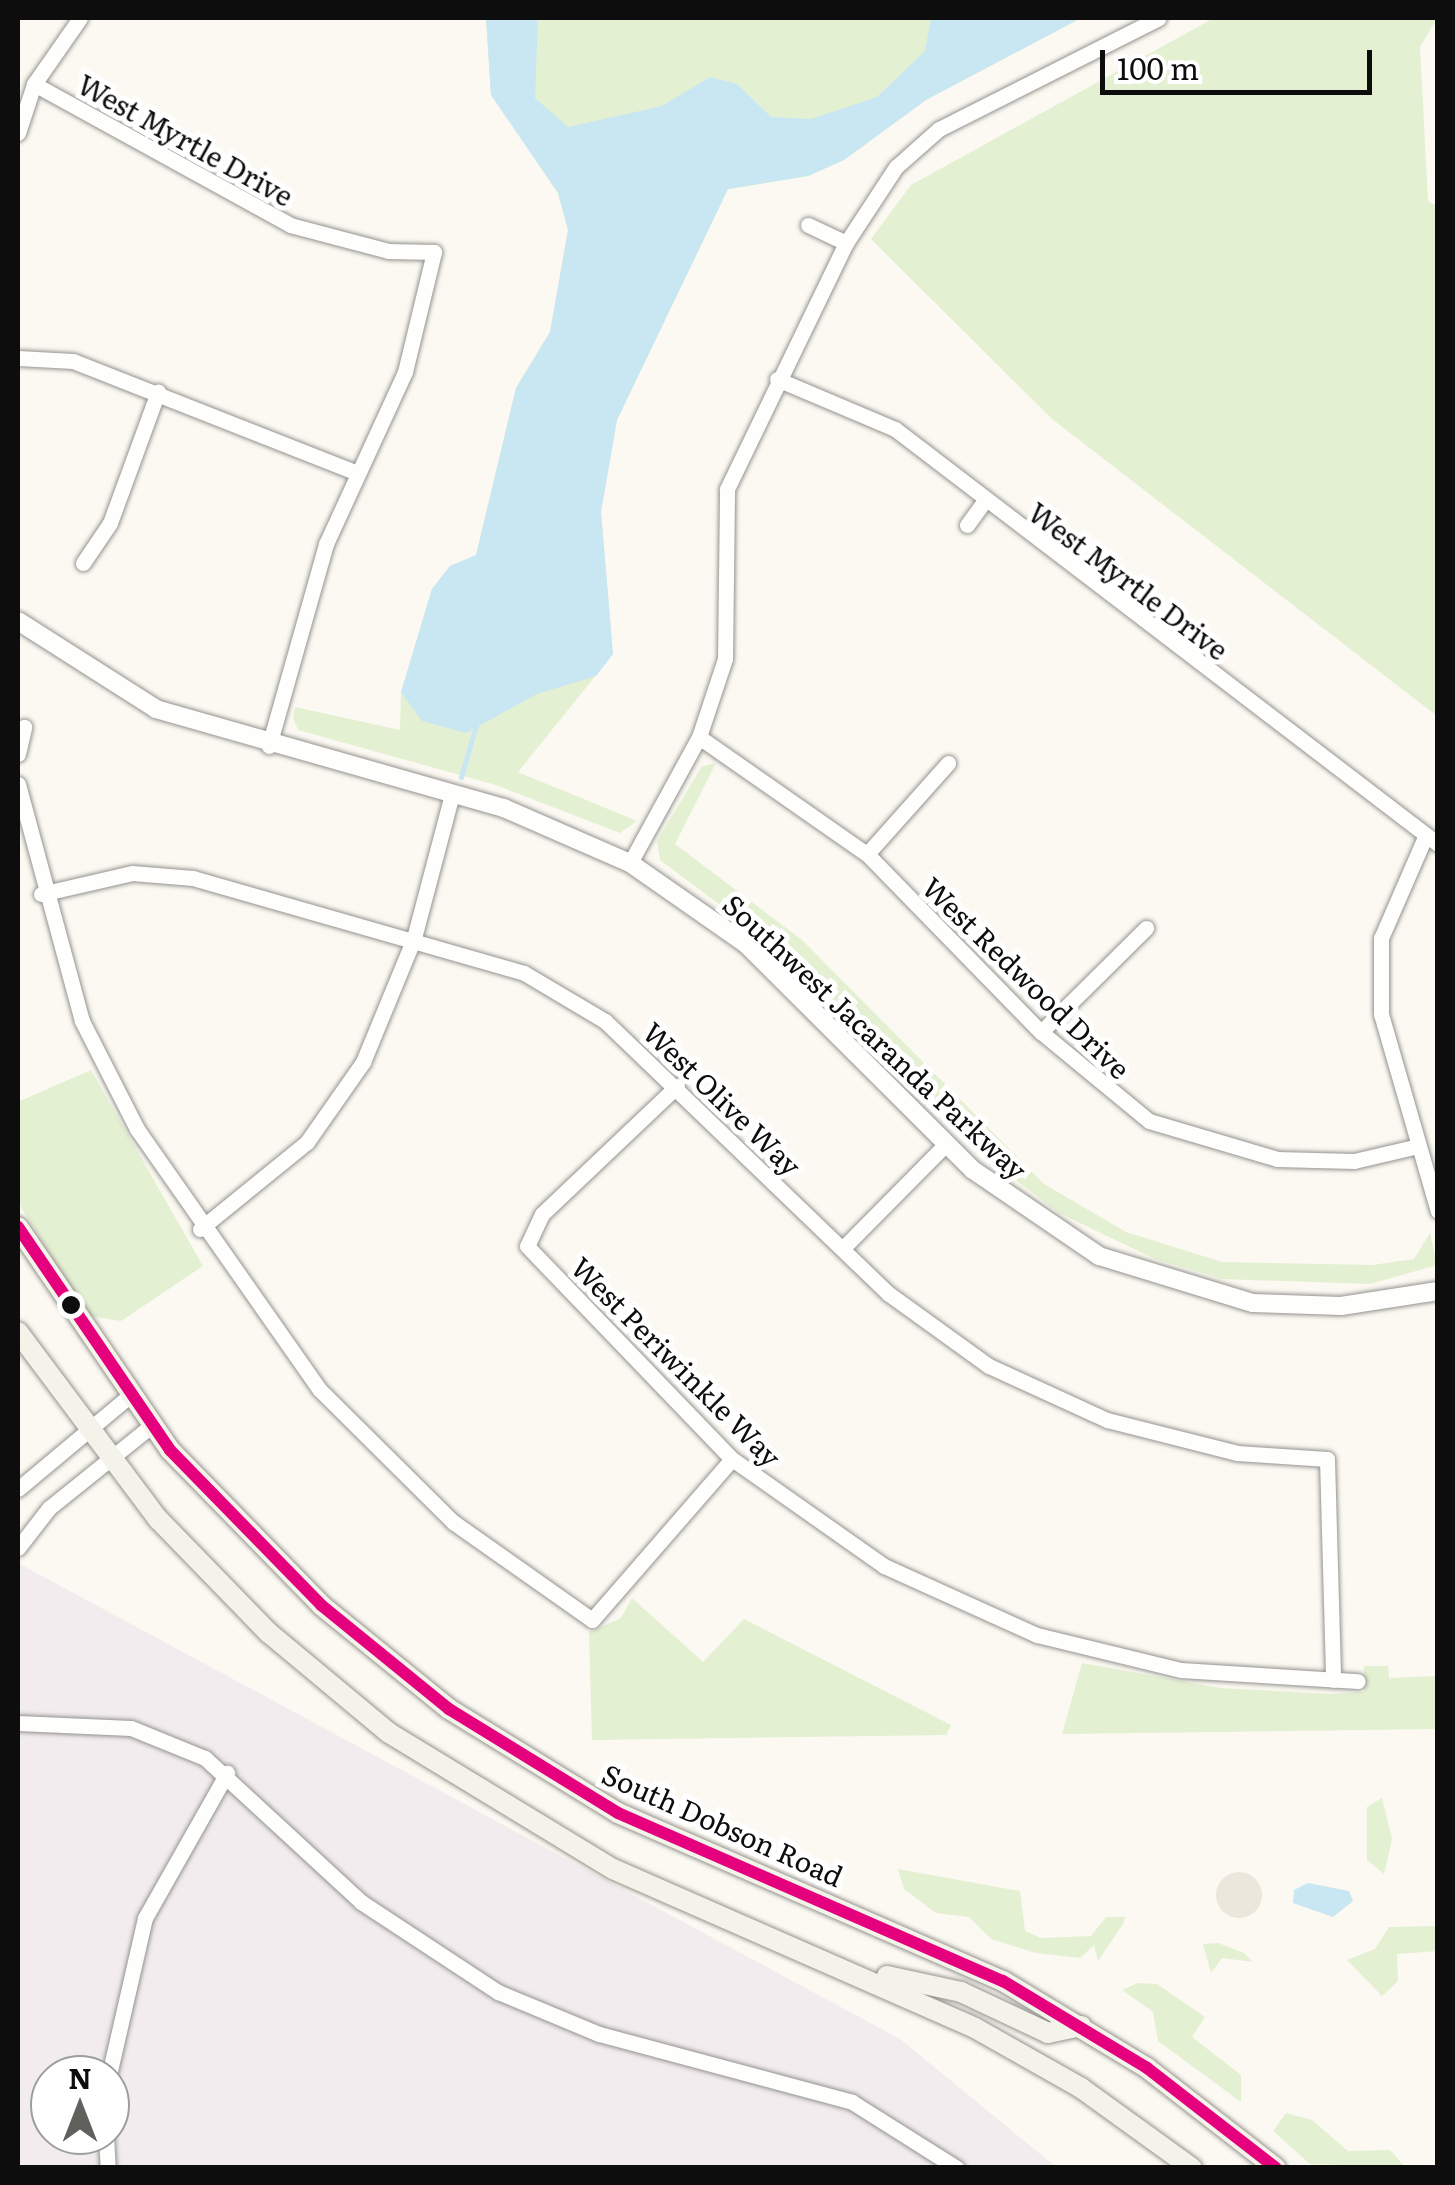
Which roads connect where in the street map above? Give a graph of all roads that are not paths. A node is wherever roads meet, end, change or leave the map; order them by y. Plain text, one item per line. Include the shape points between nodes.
1 (80, 18) edge
2 (1160, 18) edge
3 (34, 84) junction
4 (18, 134) edge
5 (808, 225) dead end
6 (846, 243) junction
7 (18, 358) edge
8 (778, 379) junction
9 (158, 392) junction
10 (354, 472) junction
11 (984, 502) junction
12 (968, 525) dead end
13 (82, 563) dead end
14 (18, 622) edge
15 (24, 727) dead end
16 (699, 737) junction
17 (268, 746) junction
18 (18, 754) edge
19 (948, 763) dead end
20 (18, 784) edge
21 (452, 794) junction
22 (1431, 840) edge
23 (866, 854) junction
24 (630, 863) junction
25 (41, 894) junction
26 (1146, 928) dead end
27 (414, 938) junction
28 (1041, 1032) junction
29 (677, 1086) junction
30 (946, 1144) junction
31 (1418, 1146) junction
32 (1438, 1211) edge
33 (18, 1227) edge
34 (200, 1229) junction
35 (843, 1248) junction
36 (1438, 1291) edge
37 (18, 1332) edge
38 (128, 1397) junction
39 (151, 1426) junction
40 (86, 1431) junction
41 (732, 1459) junction
42 (109, 1460) junction
43 (18, 1489) edge
44 (18, 1548) edge
45 (1333, 1680) junction
46 (1358, 1681) dead end
47 (18, 1723) edge
48 (227, 1772) junction
49 (850, 1969) junction
50 (1082, 2026) junction
51 (114, 2055) edge
52 (958, 2168) edge
53 (1192, 2168) edge
54 (1276, 2168) edge

1 - 3 street
2 - 6 street via 939,129 896,167
3 - 4 street
3 - 10 street, West Myrtle Drive via 290,224 389,252 434,252 405,372
5 - 6 street
6 - 8 street
7 - 9 street via 74,362
8 - 11 street, West Myrtle Drive via 895,428
8 - 16 street via 728,489 725,658
9 - 10 street
9 - 13 street via 110,522
10 - 17 street
11 - 12 street
11 - 22 street, West Myrtle Drive
14 - 17 street, Southwest Jacaranda Parkway via 122,693
15 - 18 street
16 - 23 street, West Redwood Drive
16 - 24 street
17 - 21 street, Southwest Jacaranda Parkway
19 - 23 street
20 - 25 street
21 - 24 street, Southwest Jacaranda Parkway
21 - 27 street
22 - 31 street via 1381,938 1381,1014
23 - 28 street, West Redwood Drive
24 - 30 street, Southwest Jacaranda Parkway via 746,944
25 - 27 street, West Olive Way via 132,874 193,878
25 - 34 street via 82,1021
26 - 28 street
27 - 29 street, West Olive Way via 524,973 605,1021
27 - 34 street via 363,1062 307,1142
28 - 31 street, West Redwood Drive via 1112,1098 1192,1138 1318,1161
29 - 35 street, West Olive Way
29 - 41 street, West Periwinkle Way via 542,1214 527,1246
30 - 35 street
30 - 36 street, Southwest Jacaranda Parkway via 1062,1236 1176,1286 1292,1306
31 - 32 street
33 - 38 main road, South Dobson Road
34 - 41 street via 346,1416 452,1522 592,1620
35 - 45 street, West Olive Way via 889,1294 989,1366 1106,1420 1237,1452 1327,1459
37 - 40 main road
38 - 39 main road, South Dobson Road
38 - 40 street
39 - 42 street
39 - 50 main road, South Dobson Road via 320,1605 504,1748 618,1813 927,1943
40 - 42 main road
40 - 43 street
41 - 45 street, West Periwinkle Way via 884,1566 1037,1635 1181,1670
42 - 44 street
42 - 49 main road via 269,1633 444,1770 613,1869
45 - 46 street, West Periwinkle Way
47 - 48 street via 131,1728
48 - 51 street via 145,1918
48 - 52 street via 362,1902 498,1992 599,2034 852,2102
49 - 50 main road via 960,1992 1048,2033
49 - 53 main road via 1081,2088
50 - 54 main road, South Dobson Road

